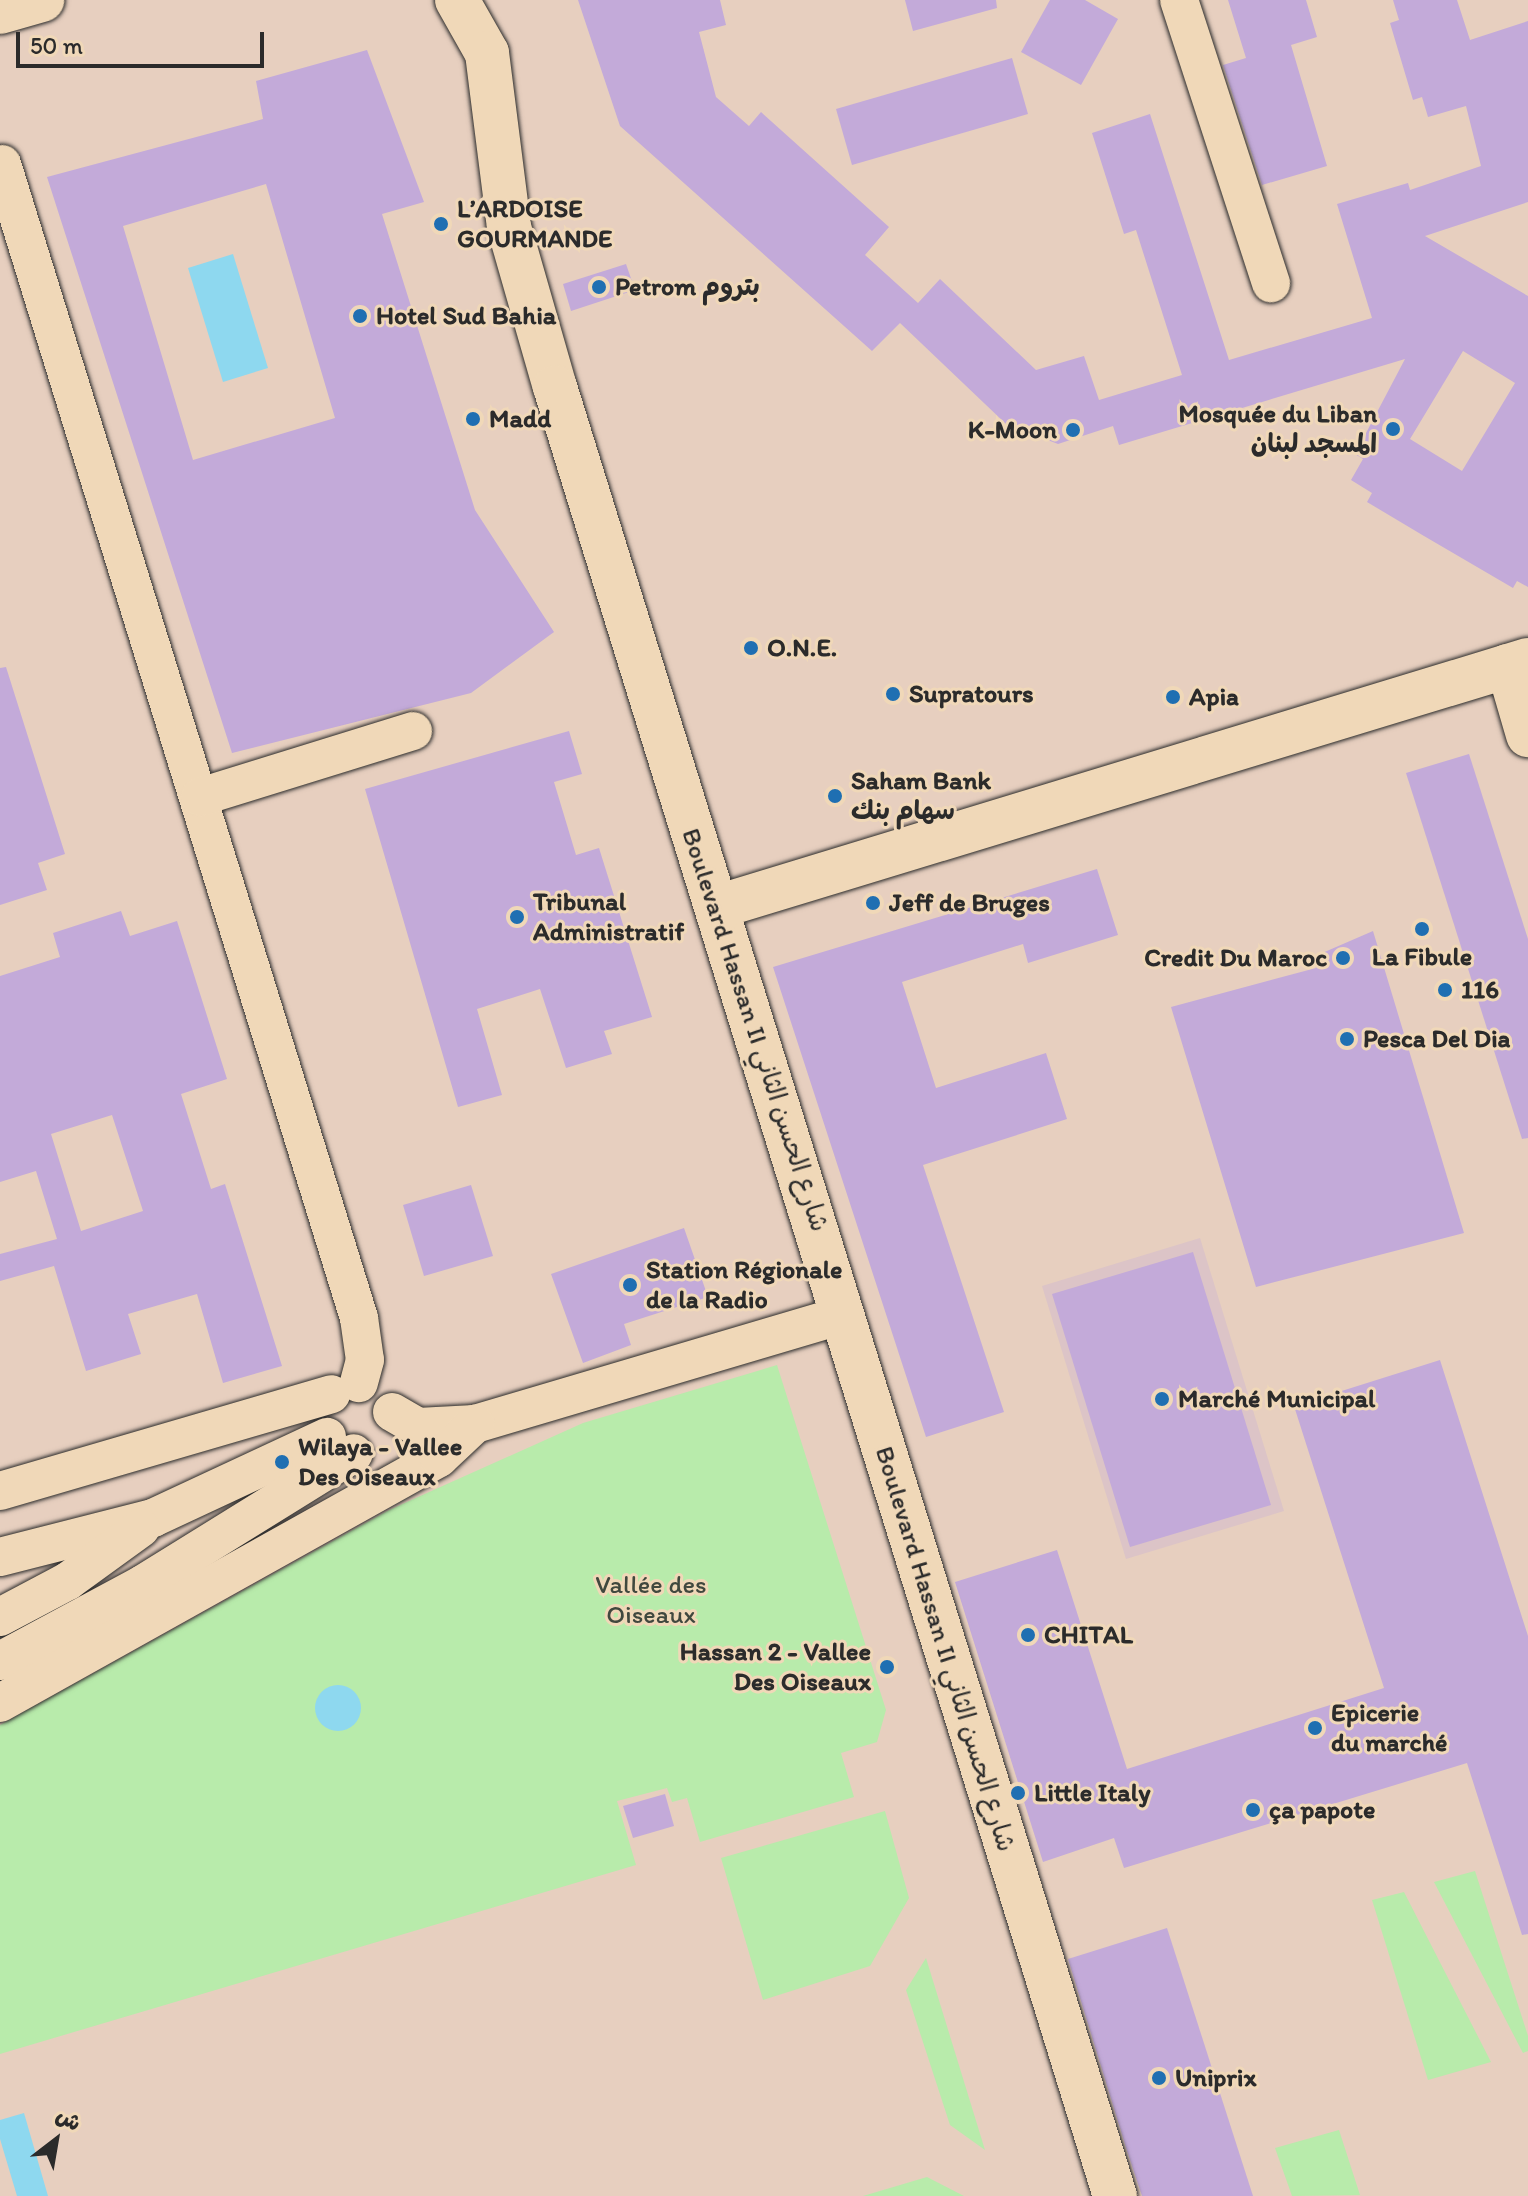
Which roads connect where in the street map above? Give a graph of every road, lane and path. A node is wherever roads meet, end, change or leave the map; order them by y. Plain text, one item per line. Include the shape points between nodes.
1 (42, 0) edge
2 (457, 0) edge
3 (1179, 0) edge
4 (0, 12) edge
5 (2, 164) edge
6 (1271, 283) dead end
7 (1518, 663) edge
8 (413, 731) dead end
9 (1528, 735) edge
10 (200, 797) junction
11 (717, 907) junction
12 (844, 1315) junction
13 (345, 1388) junction
14 (392, 1412) junction
15 (475, 1424) junction
16 (341, 1445) junction
17 (0, 1491) edge
18 (153, 1518) junction
19 (0, 1557) edge
20 (0, 1617) edge
21 (0, 1661) edge
22 (0, 1703) edge
23 (1115, 2196) edge

1 - 4 street
2 - 11 street, Boulevard Hassan II شارع الحسن الثاني via 487,53 509,227
3 - 6 street
5 - 10 street
7 - 9 street
7 - 11 street
8 - 10 street
10 - 13 street via 359,1318 365,1360
11 - 12 street, Boulevard Hassan II شارع الحسن الثاني
12 - 15 street
12 - 23 street, Boulevard Hassan II شارع الحسن الثاني
13 - 14 street via 386,1397
13 - 16 street via 323,1407
13 - 17 street
14 - 15 street via 418,1427
14 - 16 street via 383,1441
15 - 22 street via 439,1458
16 - 18 street
16 - 21 street via 143,1584
18 - 19 street
18 - 20 street via 68,1581

